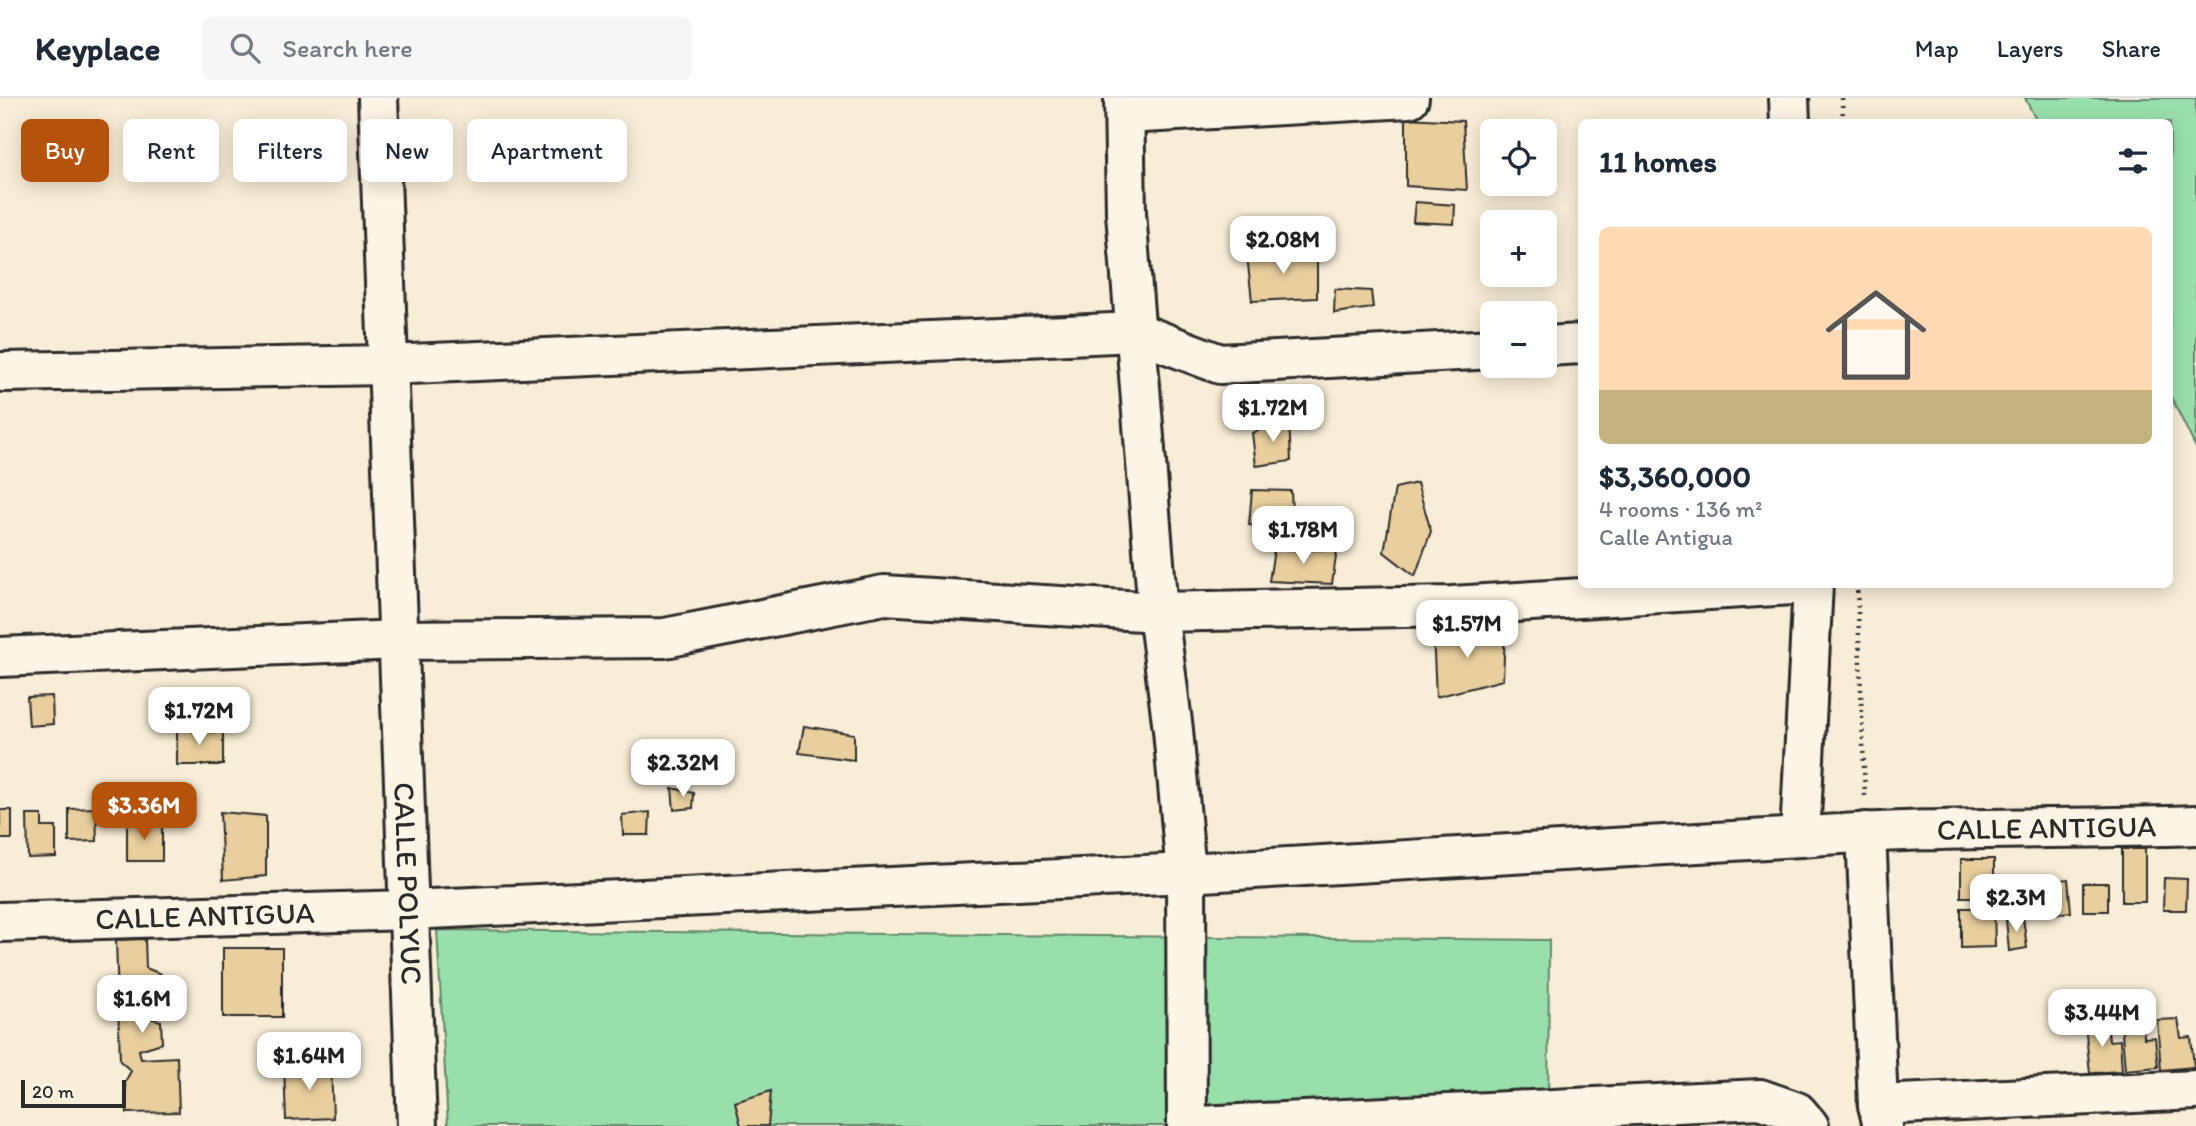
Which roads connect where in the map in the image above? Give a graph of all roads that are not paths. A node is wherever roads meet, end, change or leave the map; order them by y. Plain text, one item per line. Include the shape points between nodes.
1 (377, 98) edge
2 (1409, 98) edge
3 (1789, 98) edge
4 (1125, 106) edge
5 (1790, 119) edge
6 (1136, 332) junction
7 (1578, 344) edge
8 (1557, 345) edge
9 (1480, 350) edge
10 (387, 365) junction
11 (3, 372) dead end
12 (1745, 588) edge
13 (1810, 588) edge
14 (1158, 612) junction
15 (398, 640) junction
16 (0, 657) edge
17 (2196, 825) edge
18 (1882, 831) junction
19 (1800, 837) junction
20 (1186, 873) junction
21 (409, 910) junction
22 (0, 922) edge
23 (2196, 1090) edge
24 (1880, 1115) edge
25 (417, 1126) edge
26 (1187, 1126) edge
27 (1199, 1126) edge
28 (1809, 1126) edge

1 - 10 street, CALLE POLYUC
2 - 4 street
3 - 5 street
4 - 6 street via 1126,213
6 - 9 street via 1220,364
6 - 10 street
6 - 14 street
7 - 8 street
10 - 11 street
10 - 15 street, CALLE POLYUC
12 - 14 street via 1452,606
13 - 19 street
14 - 15 street via 884,595 665,638
14 - 20 street
15 - 16 street
15 - 21 street, CALLE POLYUC
17 - 18 street, CALLE ANTIGUA
18 - 19 street, CALLE ANTIGUA
18 - 24 street
19 - 20 street, CALLE ANTIGUA
20 - 21 street, CALLE ANTIGUA
20 - 26 street
21 - 22 street, CALLE ANTIGUA
21 - 25 street, CALLE POLYUC
23 - 24 street
27 - 28 street via 1760,1099 1797,1112

